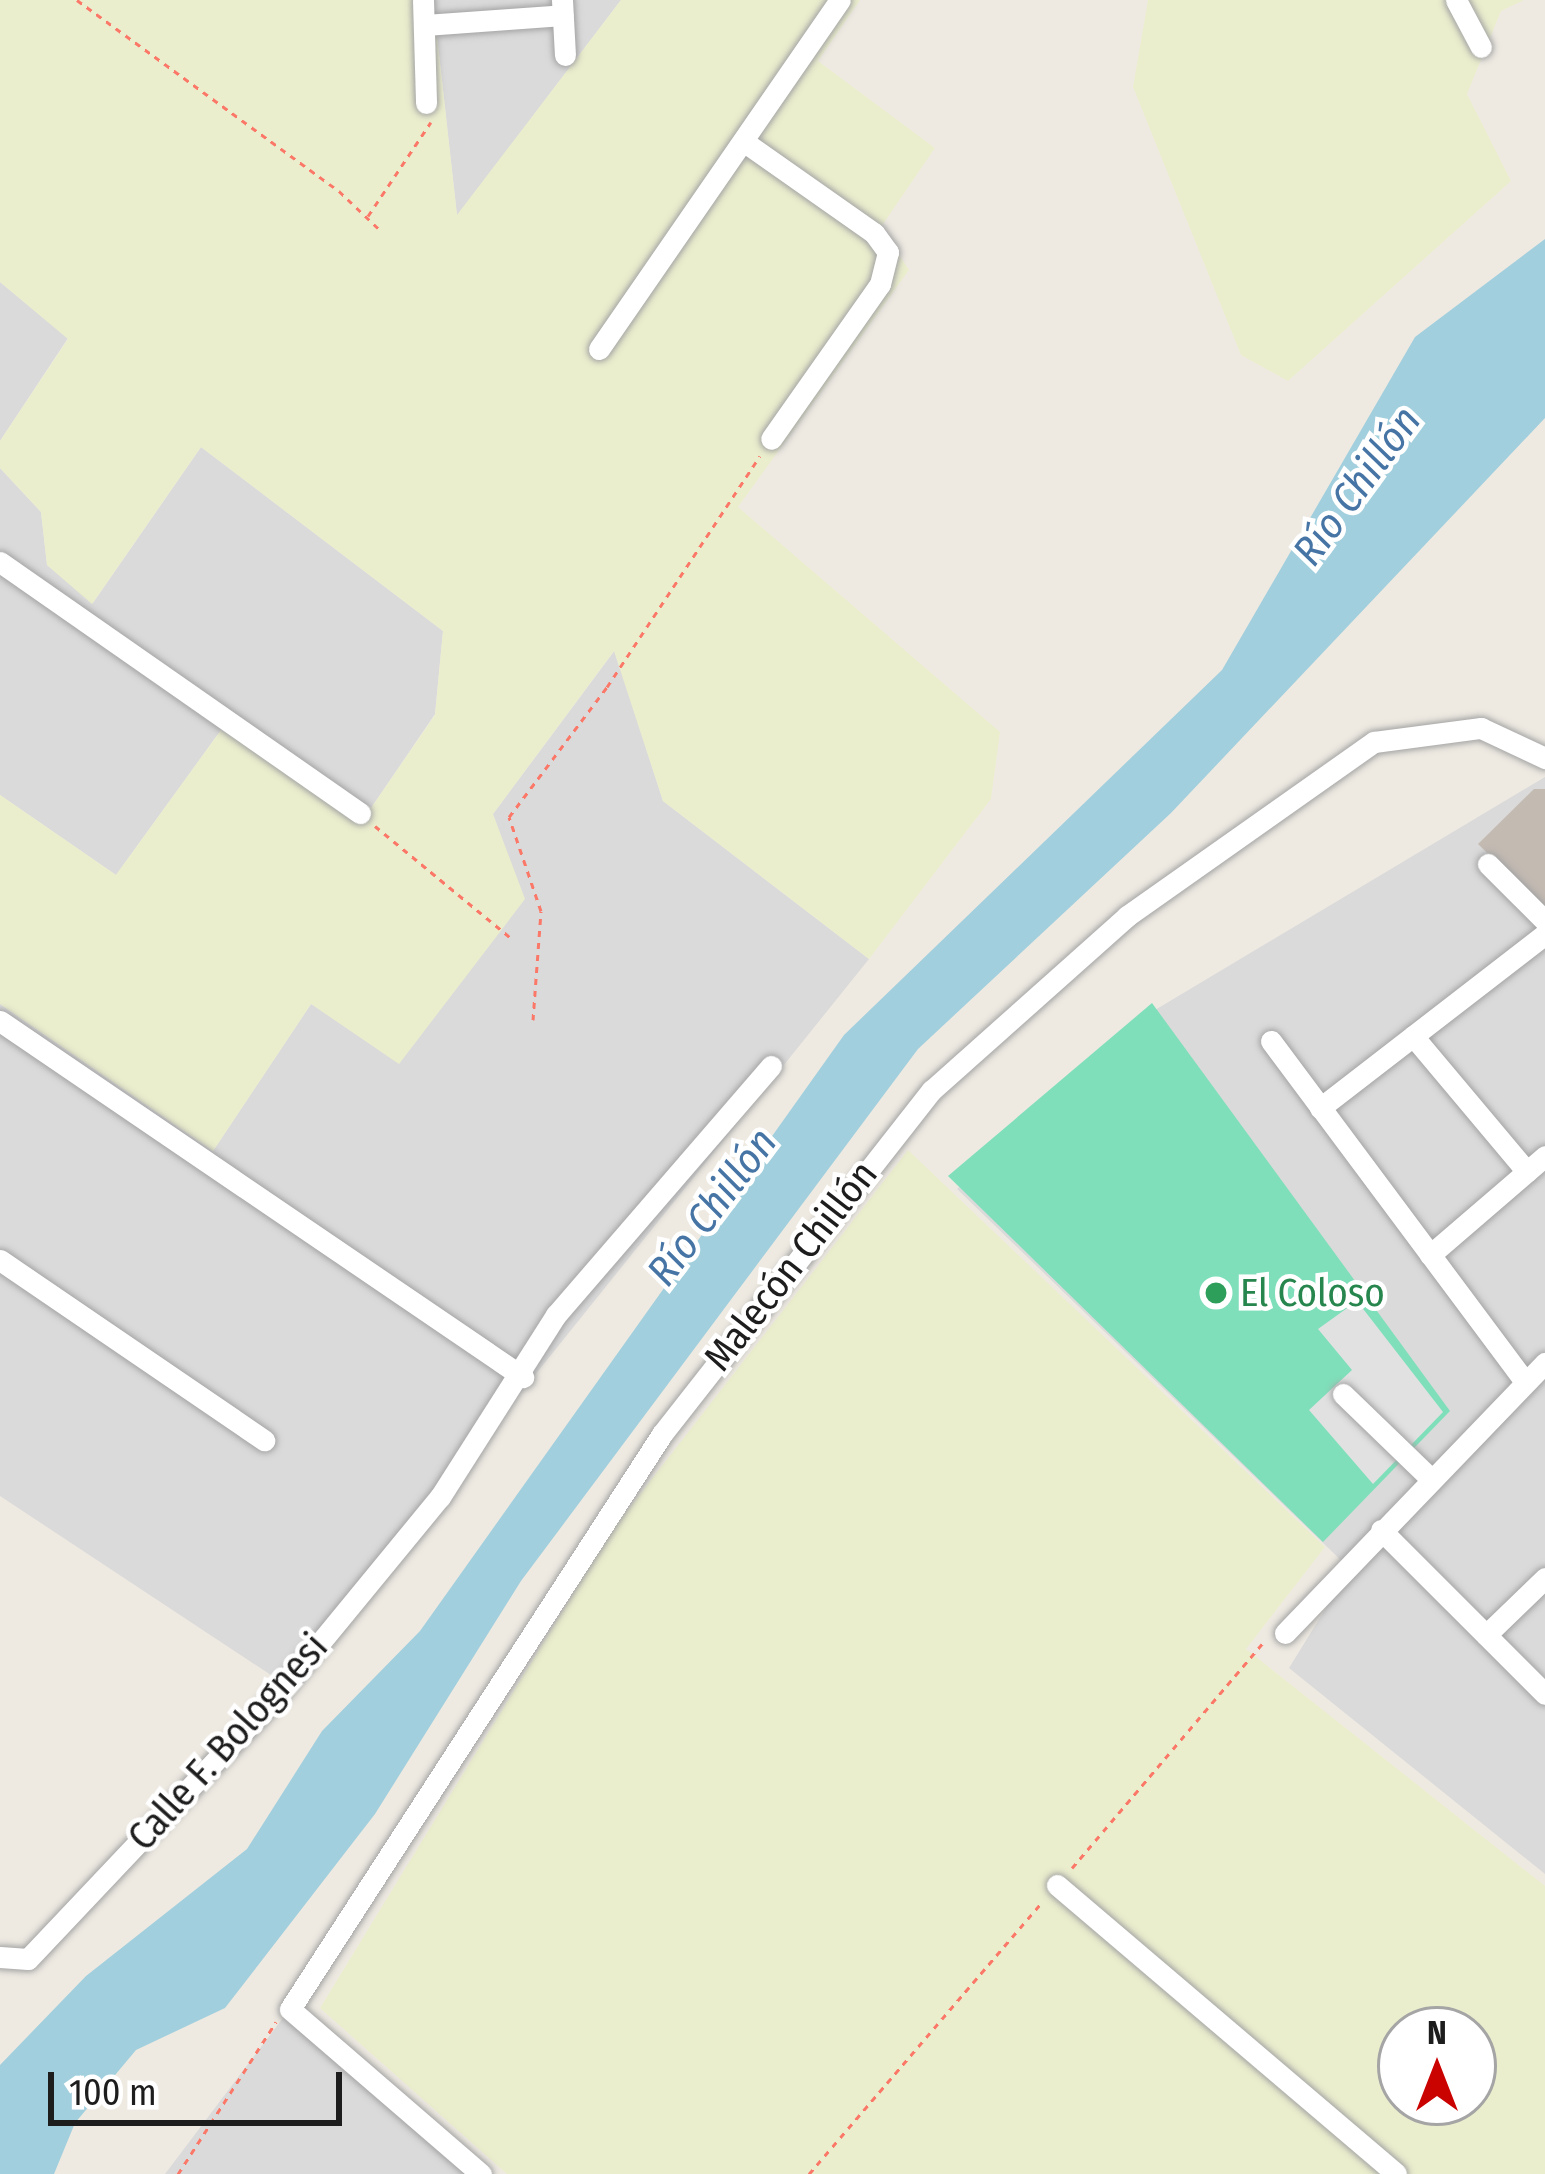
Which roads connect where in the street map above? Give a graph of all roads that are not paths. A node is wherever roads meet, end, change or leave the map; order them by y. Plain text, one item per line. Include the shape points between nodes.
1 (423, 0) edge
2 (840, 0) edge
3 (1456, 0) edge
4 (562, 8) edge
5 (425, 25) junction
6 (1481, 46) dead end
7 (566, 56) dead end
8 (426, 104) road end
9 (742, 141) junction
10 (599, 349) dead end
11 (771, 439) road end
12 (0, 562) edge
13 (1545, 758) edge
14 (360, 813) road end
15 (1487, 864) dead end
16 (1545, 921) edge
17 (1545, 934) edge
18 (0, 1022) edge
19 (1413, 1036) junction
20 (1271, 1041) dead end
21 (771, 1066) dead end
22 (1320, 1108) junction
23 (1545, 1156) edge
24 (1527, 1172) junction
25 (1430, 1255) junction
26 (0, 1260) edge
27 (1545, 1363) edge
28 (523, 1377) junction
29 (1525, 1382) junction
30 (1343, 1394) dead end
31 (264, 1440) dead end
32 (1430, 1478) junction
33 (1382, 1530) junction
34 (1545, 1578) edge
35 (1285, 1633) dead end
36 (1486, 1635) junction
37 (1545, 1694) edge
38 (1057, 1886) dead end
39 (0, 1957) edge
40 (481, 2174) edge
41 (1396, 2174) edge

1 - 5 street
2 - 9 street
3 - 6 street
4 - 5 street
4 - 7 street
5 - 8 street
9 - 10 street
9 - 11 street via 874,233 888,252 880,284
12 - 14 street
13 - 40 street, Malecón Chillón via 1481,728 1374,742 1127,916 932,1090 662,1434 290,2009
15 - 16 street
17 - 19 street
18 - 28 street
19 - 22 street
19 - 24 street
20 - 22 street
21 - 28 street via 556,1316
22 - 25 street
23 - 24 street
24 - 25 street
25 - 29 street
26 - 31 street
27 - 29 street
28 - 39 street, Calle F. Bolognesi via 440,1497 273,1700 28,1959
29 - 32 street
30 - 32 street
32 - 33 street
33 - 35 street
33 - 36 street
34 - 36 street
36 - 37 street
38 - 41 street

